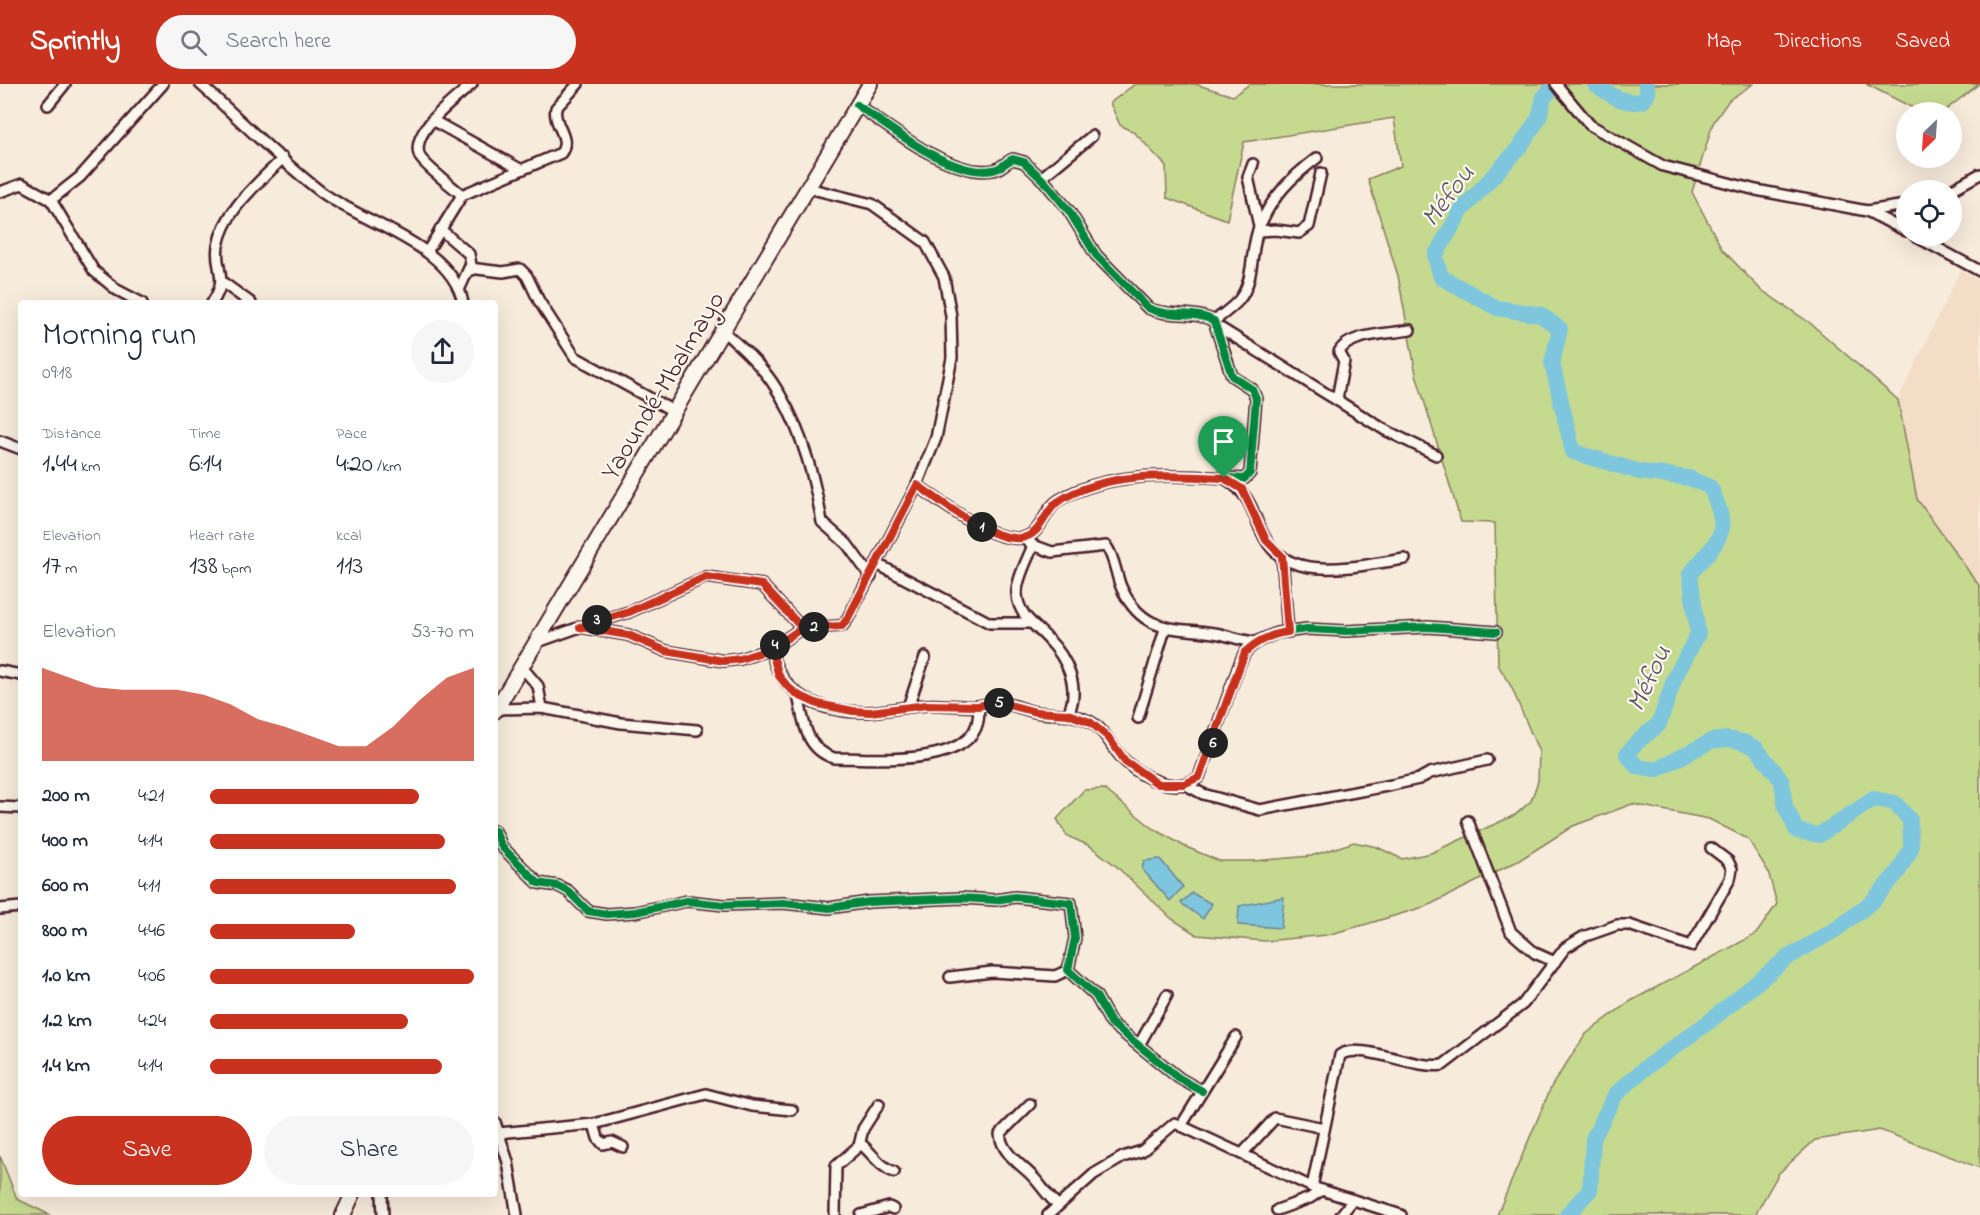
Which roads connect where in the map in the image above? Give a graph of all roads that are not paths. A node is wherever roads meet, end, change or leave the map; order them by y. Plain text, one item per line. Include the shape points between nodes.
1 (65, 84) edge
2 (163, 84) edge
3 (200, 84) edge
4 (472, 84) edge
5 (578, 84) edge
6 (870, 84) edge
7 (1556, 84) edge
8 (48, 105) dead end
9 (857, 105) junction
10 (432, 120) junction
11 (1092, 136) dead end
12 (283, 158) junction
13 (1317, 158) dead end
14 (1253, 164) dead end
15 (520, 170) junction
16 (1321, 172) dead end
17 (1980, 174) edge
18 (1041, 178) junction
19 (1962, 184) edge
20 (808, 188) junction
21 (0, 192) edge
22 (462, 195) junction
23 (51, 200) junction
24 (1896, 207) edge
25 (1867, 211) junction
26 (1896, 226) edge
27 (1259, 228) junction
28 (440, 229) junction
29 (1934, 246) edge
30 (427, 252) junction
31 (472, 270) junction
32 (1980, 271) edge
33 (222, 282) junction
34 (460, 288) junction
35 (136, 300) edge
36 (213, 300) edge
37 (247, 300) edge
38 (462, 300) edge
39 (1215, 324) junction
40 (1410, 330) dead end
41 (724, 332) junction
42 (1337, 399) junction
43 (675, 412) junction
44 (0, 441) edge
45 (18, 449) edge
46 (1436, 455) dead end
47 (1224, 478) junction
48 (917, 485) junction
49 (1023, 538) junction
50 (1033, 546) junction
51 (1282, 556) junction
52 (1405, 559) dead end
53 (877, 564) junction
54 (871, 577) junction
55 (1031, 624) junction
56 (580, 627) junction
57 (802, 628) junction
58 (1165, 629) junction
59 (1288, 632) junction
60 (1496, 632) dead end
61 (1256, 642) junction
62 (533, 644) junction
63 (771, 649) junction
64 (925, 657) dead end
65 (521, 666) junction
66 (0, 671) edge
67 (18, 674) edge
68 (798, 695) junction
69 (498, 705) edge
70 (978, 706) junction
71 (908, 707) junction
72 (542, 708) junction
73 (498, 710) edge
74 (1068, 714) junction
75 (1138, 718) dead end
76 (697, 730) dead end
77 (1487, 760) dead end
78 (1184, 784) junction
79 (0, 807) edge
80 (18, 808) edge
81 (1468, 821) dead end
82 (498, 838) edge
83 (1711, 848) dead end
84 (18, 907) edge
85 (0, 909) edge
86 (1555, 962) junction
87 (1068, 970) junction
88 (950, 978) dead end
89 (1167, 994) dead end
90 (1236, 1037) dead end
91 (1139, 1045) junction
92 (1202, 1091) junction
93 (879, 1104) dead end
94 (1030, 1104) dead end
95 (792, 1110) dead end
96 (594, 1124) junction
97 (1181, 1125) junction
98 (1324, 1128) junction
99 (498, 1133) joint
100 (859, 1146) junction
101 (623, 1147) dead end
102 (1242, 1154) junction
103 (894, 1172) dead end
104 (1312, 1187) junction
105 (1322, 1190) junction
106 (352, 1197) edge
107 (382, 1197) edge
108 (1353, 1200) junction
109 (892, 1209) dead end
110 (1277, 1210) dead end
111 (1052, 1212) edge
112 (343, 1215) edge
113 (383, 1215) edge
114 (517, 1215) edge
115 (835, 1215) edge
116 (861, 1215) edge
117 (1341, 1215) edge
118 (1401, 1215) edge

1 - 8 street
2 - 23 street via 80,177
3 - 12 street
4 - 10 street
5 - 15 street via 554,113 565,139 561,153
6 - 9 highway, Yaoundé-Mbalmayo
7 - 25 street via 1590,125 1663,166 1756,190
9 - 18 street via 938,159 983,171 1018,159
9 - 20 highway, Yaoundé-Mbalmayo
10 - 15 street
10 - 22 street via 417,146 421,158
11 - 18 street
12 - 30 street via 320,191
12 - 33 street via 229,215 218,247
13 - 27 street via 1285,183
14 - 27 street via 1248,177
15 - 22 street
16 - 27 street via 1309,226 1299,233
17 - 19 street
18 - 39 street via 1069,211 1096,255 1148,308 1206,317
20 - 41 highway, Yaoundé-Mbalmayo
20 - 48 street via 872,204 889,215 925,242 944,277 951,316 949,380 936,438
21 - 23 street via 22,184
22 - 28 street
23 - 35 street via 94,271
24 - 25 street
25 - 26 street
27 - 39 street via 1245,291
28 - 30 street
28 - 31 street via 469,255
29 - 32 street
30 - 34 street
31 - 34 street via 469,268
31 - 43 street via 520,269 575,357
33 - 36 street
33 - 37 street
34 - 38 street
39 - 42 street
39 - 47 street via 1229,372 1252,389 1256,398 1250,473 1244,479
40 - 42 street via 1354,340 1340,349 1344,361
41 - 43 highway, Yaoundé-Mbalmayo
41 - 54 street via 750,355 772,383 805,456 822,522 847,544
42 - 46 street via 1385,430
43 - 62 highway, Yaoundé-Mbalmayo
44 - 45 street
47 - 49 street via 1138,477 1095,485 1058,501 1034,533
47 - 51 street via 1242,489 1266,540
48 - 49 street via 988,530 1005,537
48 - 53 street
49 - 50 street
50 - 55 street via 1017,592 1020,607
50 - 58 street via 1052,552 1106,546 1130,603 1153,624
51 - 52 street via 1318,568
51 - 59 street
53 - 54 street
53 - 55 street via 990,623
54 - 57 street via 842,626
55 - 74 street via 1049,639 1071,678 1074,698
56 - 57 street via 637,609 706,577 762,585
56 - 62 street
56 - 63 street via 628,635 666,651 724,661
57 - 63 street
58 - 61 street
58 - 75 street
59 - 60 street via 1428,627
59 - 61 street
61 - 78 street via 1240,663 1199,777
62 - 65 highway, Yaoundé-Mbalmayo
63 - 68 street via 779,676
64 - 71 street
65 - 69 highway, Yaoundé-Mbalmayo
65 - 72 street via 538,686
66 - 67 street
68 - 70 street via 811,745 834,758 911,757 949,752 969,739 978,727
68 - 71 street via 818,704 853,711
70 - 71 street
70 - 74 street via 998,702 1036,712
72 - 73 street
72 - 76 street via 621,723
74 - 78 street via 1090,722 1108,737 1125,761 1158,784
77 - 78 street via 1392,785 1260,810 1203,795
79 - 80 street
81 - 86 street via 1511,932 1535,953
82 - 87 street via 502,847 538,883 568,891 588,911 608,914 687,901 829,908 961,898 1015,897 1071,903 1075,938
83 - 86 street via 1728,861 1732,869 1730,879 1691,946 1629,925 1617,925 1565,948
84 - 85 street
86 - 98 street via 1522,1004 1443,1065 1430,1068 1354,1051 1340,1055
87 - 88 street via 1055,976 992,972
87 - 91 street via 1096,996 1111,1023
89 - 91 street
90 - 92 street
91 - 92 street via 1179,1078
92 - 97 street
93 - 100 street via 863,1129
94 - 111 street via 1000,1134 1001,1140 1009,1155 1034,1178
95 - 96 street via 752,1106 706,1094
96 - 99 street
96 - 101 street via 603,1144 612,1142
97 - 102 street
97 - 111 street via 1175,1123 1142,1151 1094,1174
98 - 102 street via 1275,1118
98 - 104 street
99 - 114 street via 508,1162
100 - 103 street
100 - 115 street via 836,1166
102 - 104 street
104 - 105 street
105 - 108 street
105 - 110 street
106 - 112 highway
107 - 113 street
108 - 117 street
108 - 118 street
109 - 116 street

